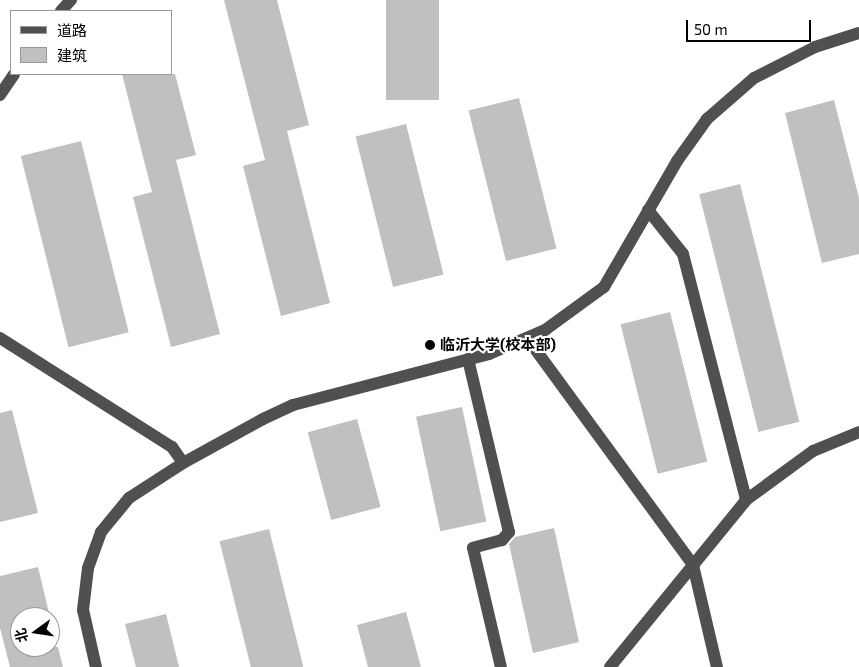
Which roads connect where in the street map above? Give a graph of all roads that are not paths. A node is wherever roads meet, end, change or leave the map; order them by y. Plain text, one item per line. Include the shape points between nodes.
1 (71, 0) edge
2 (62, 10) edge
3 (859, 33) edge
4 (13, 75) edge
5 (0, 95) edge
6 (648, 210) junction
7 (0, 338) edge
8 (526, 338) junction
9 (468, 360) junction
10 (859, 432) edge
11 (183, 463) junction
12 (746, 500) junction
13 (693, 565) junction
14 (96, 667) edge
15 (501, 667) edge
16 (610, 667) edge
17 (717, 667) edge

1 - 2 street
3 - 6 street via 815,47 754,78 707,119
4 - 5 street
6 - 8 street via 604,287 545,330
6 - 12 street via 683,254
7 - 11 street via 172,447
8 - 9 street
8 - 13 street
9 - 11 street via 293,405
9 - 15 street via 509,532 502,540 473,548
10 - 12 street via 813,451
11 - 14 street via 129,498 101,532 88,568 83,610
12 - 13 street
13 - 16 street
13 - 17 street

